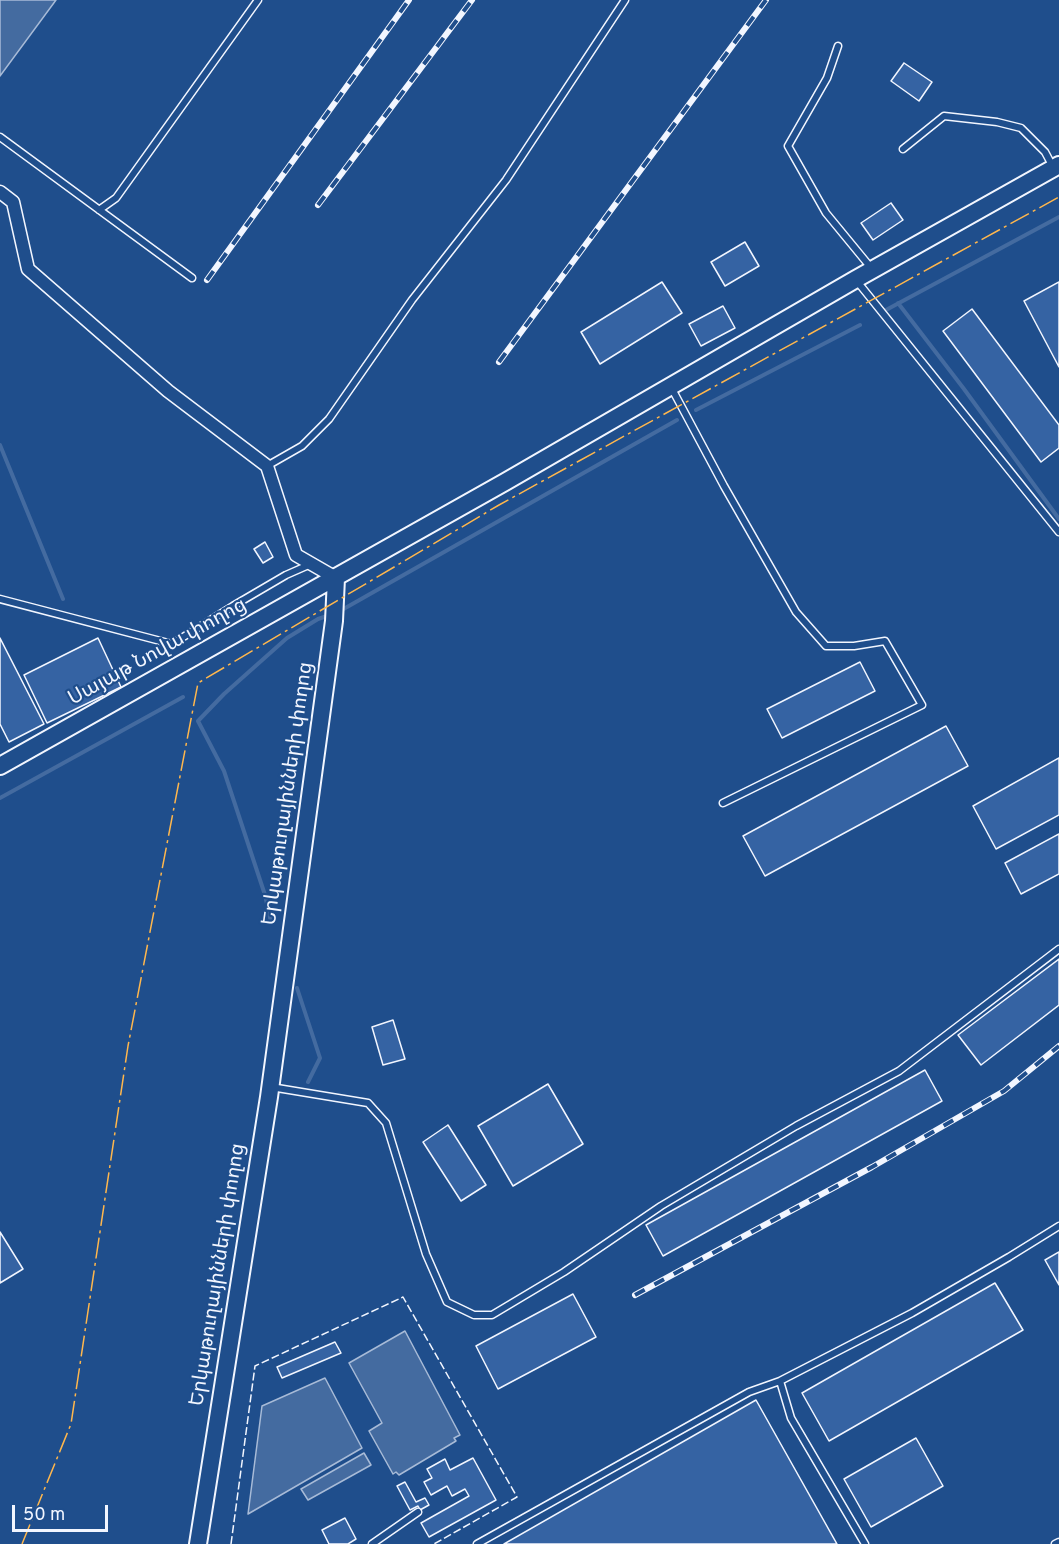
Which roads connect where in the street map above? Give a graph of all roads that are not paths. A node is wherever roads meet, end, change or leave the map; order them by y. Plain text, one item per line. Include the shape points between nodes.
1 (258, 0) edge
2 (625, 0) edge
3 (838, 46) dead end
4 (0, 137) edge
5 (903, 149) dead end
6 (1056, 166) edge
7 (0, 192) edge
8 (99, 210) junction
9 (872, 270) junction
10 (192, 278) dead end
11 (856, 279) junction
12 (671, 386) junction
13 (267, 466) junction
14 (1059, 532) edge
15 (311, 564) junction
16 (336, 578) junction
17 (0, 599) edge
18 (0, 766) edge
19 (723, 803) dead end
20 (1059, 949) edge
21 (270, 1086) junction
22 (1059, 1226) edge
23 (780, 1381) junction
24 (418, 1512) dead end
25 (198, 1544) edge
26 (372, 1544) edge
27 (477, 1544) edge
28 (866, 1544) edge

1 - 8 lane via 116,198
2 - 13 lane via 506,180 412,300 329,419 302,446
3 - 9 lane via 826,78 788,146 826,213
4 - 8 lane
5 - 6 lane via 944,116 1021,128
6 - 9 main road, Սայաթ Նովա փողոց
7 - 13 street via 13,202 28,269 168,391
8 - 10 lane
9 - 11 main road, Սայաթ Նովա փողոց
11 - 12 main road, Սայաթ Նովա փողոց
11 - 14 lane
12 - 16 main road, Սայաթ Նովա փողոց
12 - 19 lane via 796,612 826,646 885,641 922,705
13 - 15 street via 296,555
15 - 16 street
15 - 17 lane via 172,644
16 - 18 main road, Սայաթ Նովա փողոց
16 - 21 main road, Երկաթուղայինների փողոց via 334,621
20 - 21 lane via 899,1071 661,1206 492,1315 474,1315 447,1302 426,1254 386,1123 368,1103
21 - 25 main road, Երկաթուղայինների փողոց
22 - 23 lane via 912,1313
23 - 27 lane via 749,1392
23 - 28 lane via 791,1418
24 - 26 lane

